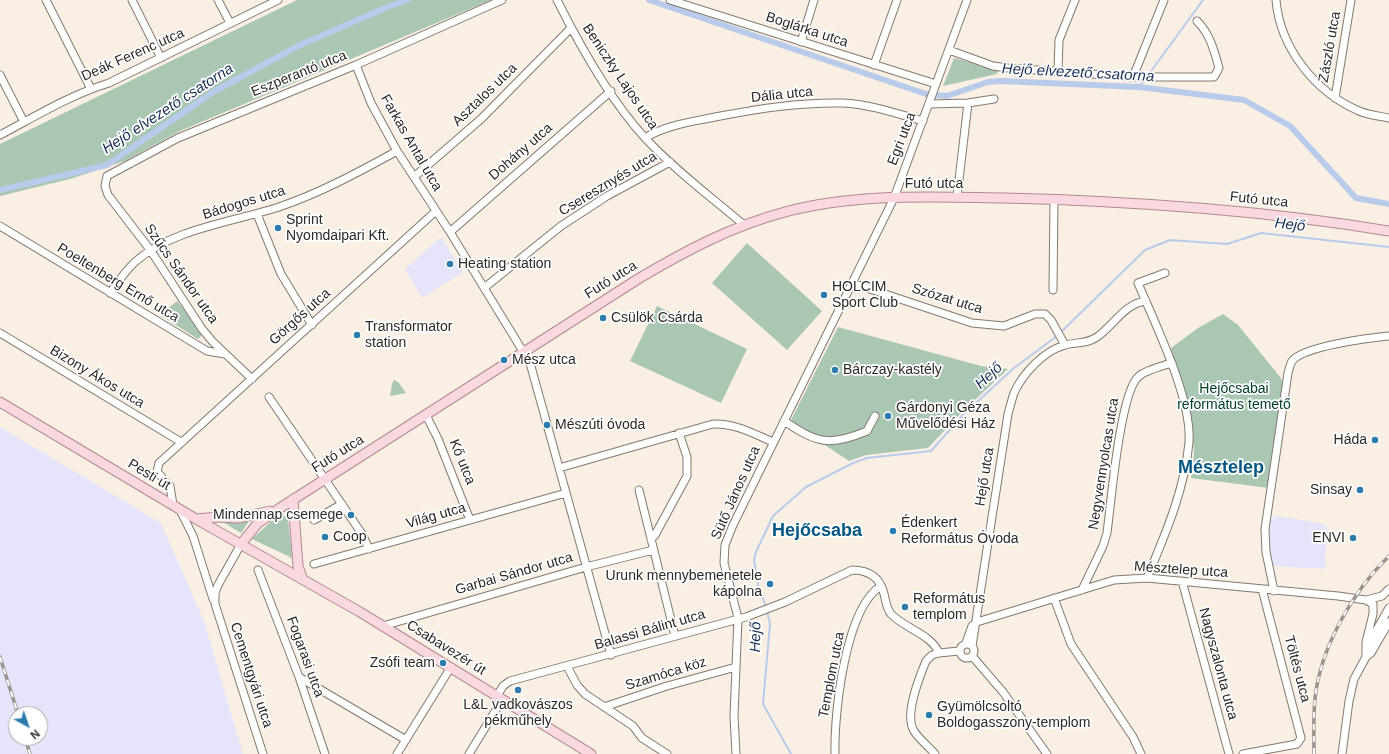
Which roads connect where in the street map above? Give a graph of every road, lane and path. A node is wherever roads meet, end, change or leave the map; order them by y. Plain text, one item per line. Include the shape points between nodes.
1 (46, 0) edge
2 (132, 0) edge
3 (218, 0) edge
4 (278, 0) edge
5 (502, 0) edge
6 (557, 0) edge
7 (670, 0) edge
8 (814, 0) edge
9 (897, 0) edge
10 (967, 0) edge
11 (1075, 0) edge
12 (1164, 0) edge
13 (1276, 0) edge
14 (1351, 0) edge
15 (683, 2) edge
16 (1197, 21) dead end
17 (230, 23) junction
18 (571, 28) junction
19 (801, 42) junction
20 (949, 50) junction
21 (161, 58) junction
22 (356, 65) junction
23 (874, 65) junction
24 (1058, 71) junction
25 (0, 75) edge
26 (1133, 77) junction
27 (936, 86) junction
28 (91, 88) junction
29 (610, 91) junction
30 (1334, 98) junction
31 (994, 99) dead end
32 (968, 103) junction
33 (930, 104) junction
34 (1389, 118) edge
35 (923, 121) junction
36 (24, 122) junction
37 (0, 135) edge
38 (645, 138) junction
39 (397, 151) junction
40 (670, 162) junction
41 (107, 176) joint
42 (414, 177) junction
43 (957, 197) junction
44 (894, 198) junction
45 (1054, 199) junction
46 (436, 211) junction
47 (258, 214) junction
48 (744, 225) junction
49 (0, 226) edge
50 (1389, 231) edge
51 (450, 232) junction
52 (151, 251) junction
53 (1165, 273) dead end
54 (852, 283) junction
55 (484, 288) junction
56 (1053, 290) dead end
57 (110, 293) junction
58 (1146, 301) junction
59 (312, 324) junction
60 (0, 333) edge
61 (1389, 336) edge
62 (1063, 343) junction
63 (524, 352) junction
64 (226, 354) junction
65 (1172, 363) junction
66 (252, 379) junction
67 (269, 397) dead end
68 (0, 402) edge
69 (426, 415) junction
70 (875, 416) dead end
71 (784, 421) junction
72 (679, 433) junction
73 (181, 442) junction
74 (773, 442) junction
75 (559, 468) junction
76 (325, 479) junction
77 (639, 490) dead end
78 (566, 493) junction
79 (293, 499) junction
80 (342, 504) junction
81 (177, 507) junction
82 (277, 509) junction
83 (196, 519) junction
84 (314, 520) dead end
85 (470, 520) junction
86 (651, 539) junction
87 (241, 544) junction
88 (369, 549) junction
89 (653, 550) junction
90 (314, 564) dead end
91 (586, 567) junction
92 (285, 569) joint
93 (258, 570) dead end
94 (302, 578) junction
95 (1147, 578) junction
96 (1182, 581) junction
97 (881, 586) junction
98 (1389, 589) edge
99 (1082, 590) junction
100 (1262, 590) junction
101 (1274, 591) junction
102 (1054, 598) junction
103 (1366, 600) junction
104 (215, 604) junction
105 (1389, 608) edge
106 (738, 618) junction
107 (976, 622) junction
108 (1389, 622) edge
109 (383, 626) junction
110 (675, 636) junction
111 (969, 645) junction
112 (959, 652) junction
113 (939, 653) junction
114 (610, 654) junction
115 (1366, 654) junction
116 (972, 656) junction
117 (567, 666) junction
118 (451, 667) junction
119 (736, 667) junction
120 (299, 677) junction
121 (500, 698) junction
122 (604, 707) junction
123 (406, 740) junction
124 (262, 754) edge
125 (326, 754) edge
126 (397, 754) edge
127 (469, 754) edge
128 (591, 754) edge
129 (667, 754) edge
130 (736, 754) edge
131 (836, 754) edge
132 (935, 754) edge
133 (1047, 754) edge
134 (1141, 754) edge
135 (1230, 754) edge
136 (1243, 754) edge
137 (1342, 754) edge

1 - 28 street
2 - 21 street
3 - 17 street
4 - 17 street, Deák Ferenc utca
5 - 22 street, Eszperantó utca
6 - 18 street, Beniczky Lajos utca
7 - 15 street, Boglárka utca
8 - 19 street
9 - 23 street
10 - 20 street, Egri utca
11 - 24 street via 1059,40
12 - 26 street
13 - 30 street via 1281,25 1295,54 1313,78
14 - 30 street, Zászló utca
15 - 19 street, Boglárka utca
16 - 26 street via 1204,28 1219,68 1214,77
17 - 21 street, Deák Ferenc utca
18 - 29 street, Beniczky Lajos utca
18 - 42 street, Asztalos utca via 481,119
19 - 23 street, Boglárka utca
20 - 24 street via 993,66
20 - 27 street, Egri utca
21 - 28 street, Deák Ferenc utca via 109,83
22 - 39 street, Farkas Antal utca via 371,103
22 - 41 street, Eszperantó utca via 178,138
23 - 27 street, Boglárka utca
24 - 26 street
25 - 36 street
27 - 33 street, Egri utca
28 - 36 street, Deák Ferenc utca
29 - 38 street, Beniczky Lajos utca
29 - 51 street, Dohány utca
30 - 34 street via 1360,112
31 - 32 street
32 - 33 street
32 - 43 street
33 - 35 street, Egri utca
35 - 38 street, Dália utca via 889,111 844,103 793,105 673,126
35 - 44 street, Egri utca
36 - 37 street, Deák Ferenc utca
38 - 40 street, Beniczky Lajos utca
39 - 42 street, Farkas Antal utca
39 - 47 street, Bádogos utca via 311,195
40 - 48 street, Beniczky Lajos utca
40 - 55 street, Cseresznyés utca via 607,196 561,226
41 - 52 street, Szűcs Sándor utca via 105,186 108,195
42 - 46 street, Farkas Antal utca
43 - 44 main road, Futó utca
43 - 45 main road, Futó utca
44 - 48 main road, Futó utca via 803,208
44 - 54 street, Egri utca
45 - 50 main road, Futó utca via 1231,211
45 - 56 street
46 - 51 street, Farkas Antal utca
46 - 59 street, Görgős utca
47 - 52 street, Bádogos utca via 179,236
47 - 59 street via 281,274
48 - 63 main road, Futó utca via 673,258
49 - 57 street, Poeltenberg Ernő utca
51 - 55 street, Farkas Antal utca
52 - 57 street, Bádogos utca via 125,272
52 - 64 street, Szűcs Sándor utca via 202,329
53 - 58 street via 1138,282
54 - 62 street, Szózat utca via 972,323 1004,326 1035,314 1045,314
54 - 71 street, Sütő János utca
55 - 63 street, Farkas Antal utca
57 - 64 street, Poeltenberg Ernő utca via 207,351
58 - 62 street, Hejő utca via 1133,304 1089,342
58 - 65 street
59 - 66 street, Görgős utca
60 - 73 street, Bizony Ákos utca
61 - 101 street via 1330,345 1301,355 1292,361 1288,373 1265,529 1266,552
62 - 107 street, Hejő utca via 1028,371 1015,392 1008,414
63 - 69 main road, Futó utca
63 - 75 street via 530,363
64 - 66 street, Szűcs Sándor utca
65 - 95 street via 1186,410 1189,440 1186,466 1170,522
65 - 99 street, Negyvennyolcas utca via 1138,376 1130,388 1122,420 1107,533
66 - 73 street, Görgős utca
67 - 76 street
68 - 81 main road, Pesti út
69 - 76 main road, Futó utca
69 - 85 street, Kő utca
70 - 71 street via 867,431 840,440 817,440
71 - 74 street, Sütő János utca
72 - 74 street via 722,424
72 - 75 street
72 - 86 street via 687,457 687,476
73 - 81 street, Görgős utca via 159,463 157,472 170,486
74 - 106 street, Sütő János utca via 725,545 724,563
75 - 78 street
76 - 79 main road, Futó utca
76 - 80 street
77 - 86 street
78 - 85 street, Világ utca
78 - 91 street
79 - 82 main road, Futó utca
79 - 94 main road via 298,566
80 - 84 street
80 - 88 street
81 - 83 main road, Pesti út
81 - 104 street, Cementgyári utca via 193,536
82 - 83 main road via 238,518
82 - 87 main road, Futó utca via 258,523
83 - 87 main road, Pesti út
85 - 88 street, Világ utca
86 - 89 street
87 - 92 main road, Pesti út
87 - 104 street, Cementgyári utca via 218,585
88 - 90 street, Világ utca
89 - 91 street, Garbai Sándor utca
89 - 110 street
91 - 109 street, Garbai Sándor utca
91 - 114 street
92 - 94 main road, Csabavezér út
93 - 120 street, Fogarasi utca
94 - 109 main road, Csabavezér út
95 - 96 street, Mésztelep utca
95 - 99 street, Mésztelep utca via 1114,580
96 - 100 street, Mésztelep utca
96 - 135 street, Nagyszalonta utca
97 - 106 street, Balassi Bálint utca via 865,571 852,570 772,608
97 - 113 street, Balassi Bálint utca via 890,613 914,628 937,647
97 - 131 street, Templom utca via 868,597 850,636 839,696
98 - 103 street, Mésztelep utca via 1382,596
99 - 102 street, Mésztelep utca
100 - 101 street, Mésztelep utca
100 - 136 street, Töltés utca via 1301,738 1297,744
101 - 103 street, Mésztelep utca
102 - 107 street, Mésztelep utca
102 - 134 street via 1071,644 1133,737
103 - 115 street via 1374,608
104 - 124 street, Cementgyári utca
105 - 115 street
106 - 110 street, Balassi Bálint utca
106 - 119 street, Sütő János utca
107 - 111 street, Hejő utca
108 - 115 street via 1371,653
109 - 118 main road, Csabavezér út
110 - 114 street, Balassi Bálint utca
111 - 112 street via 961,646
111 - 116 street via 974,652
112 - 113 street
112 - 116 street via 964,658
113 - 132 street via 926,661 910,721 914,730
114 - 117 street, Balassi Bálint utca
115 - 137 street via 1354,680
116 - 133 street via 1003,692
117 - 121 street, Balassi Bálint utca via 510,681 503,686
117 - 122 street via 585,694
118 - 121 main road, Csabavezér út
118 - 123 street
119 - 122 street, Szamóca köz
119 - 130 street, Sütő János utca
120 - 123 street
120 - 125 street, Fogarasi utca
121 - 127 street, Balassi Bálint utca
121 - 128 main road, Csabavezér út
122 - 129 street via 633,726 642,738
123 - 126 street

